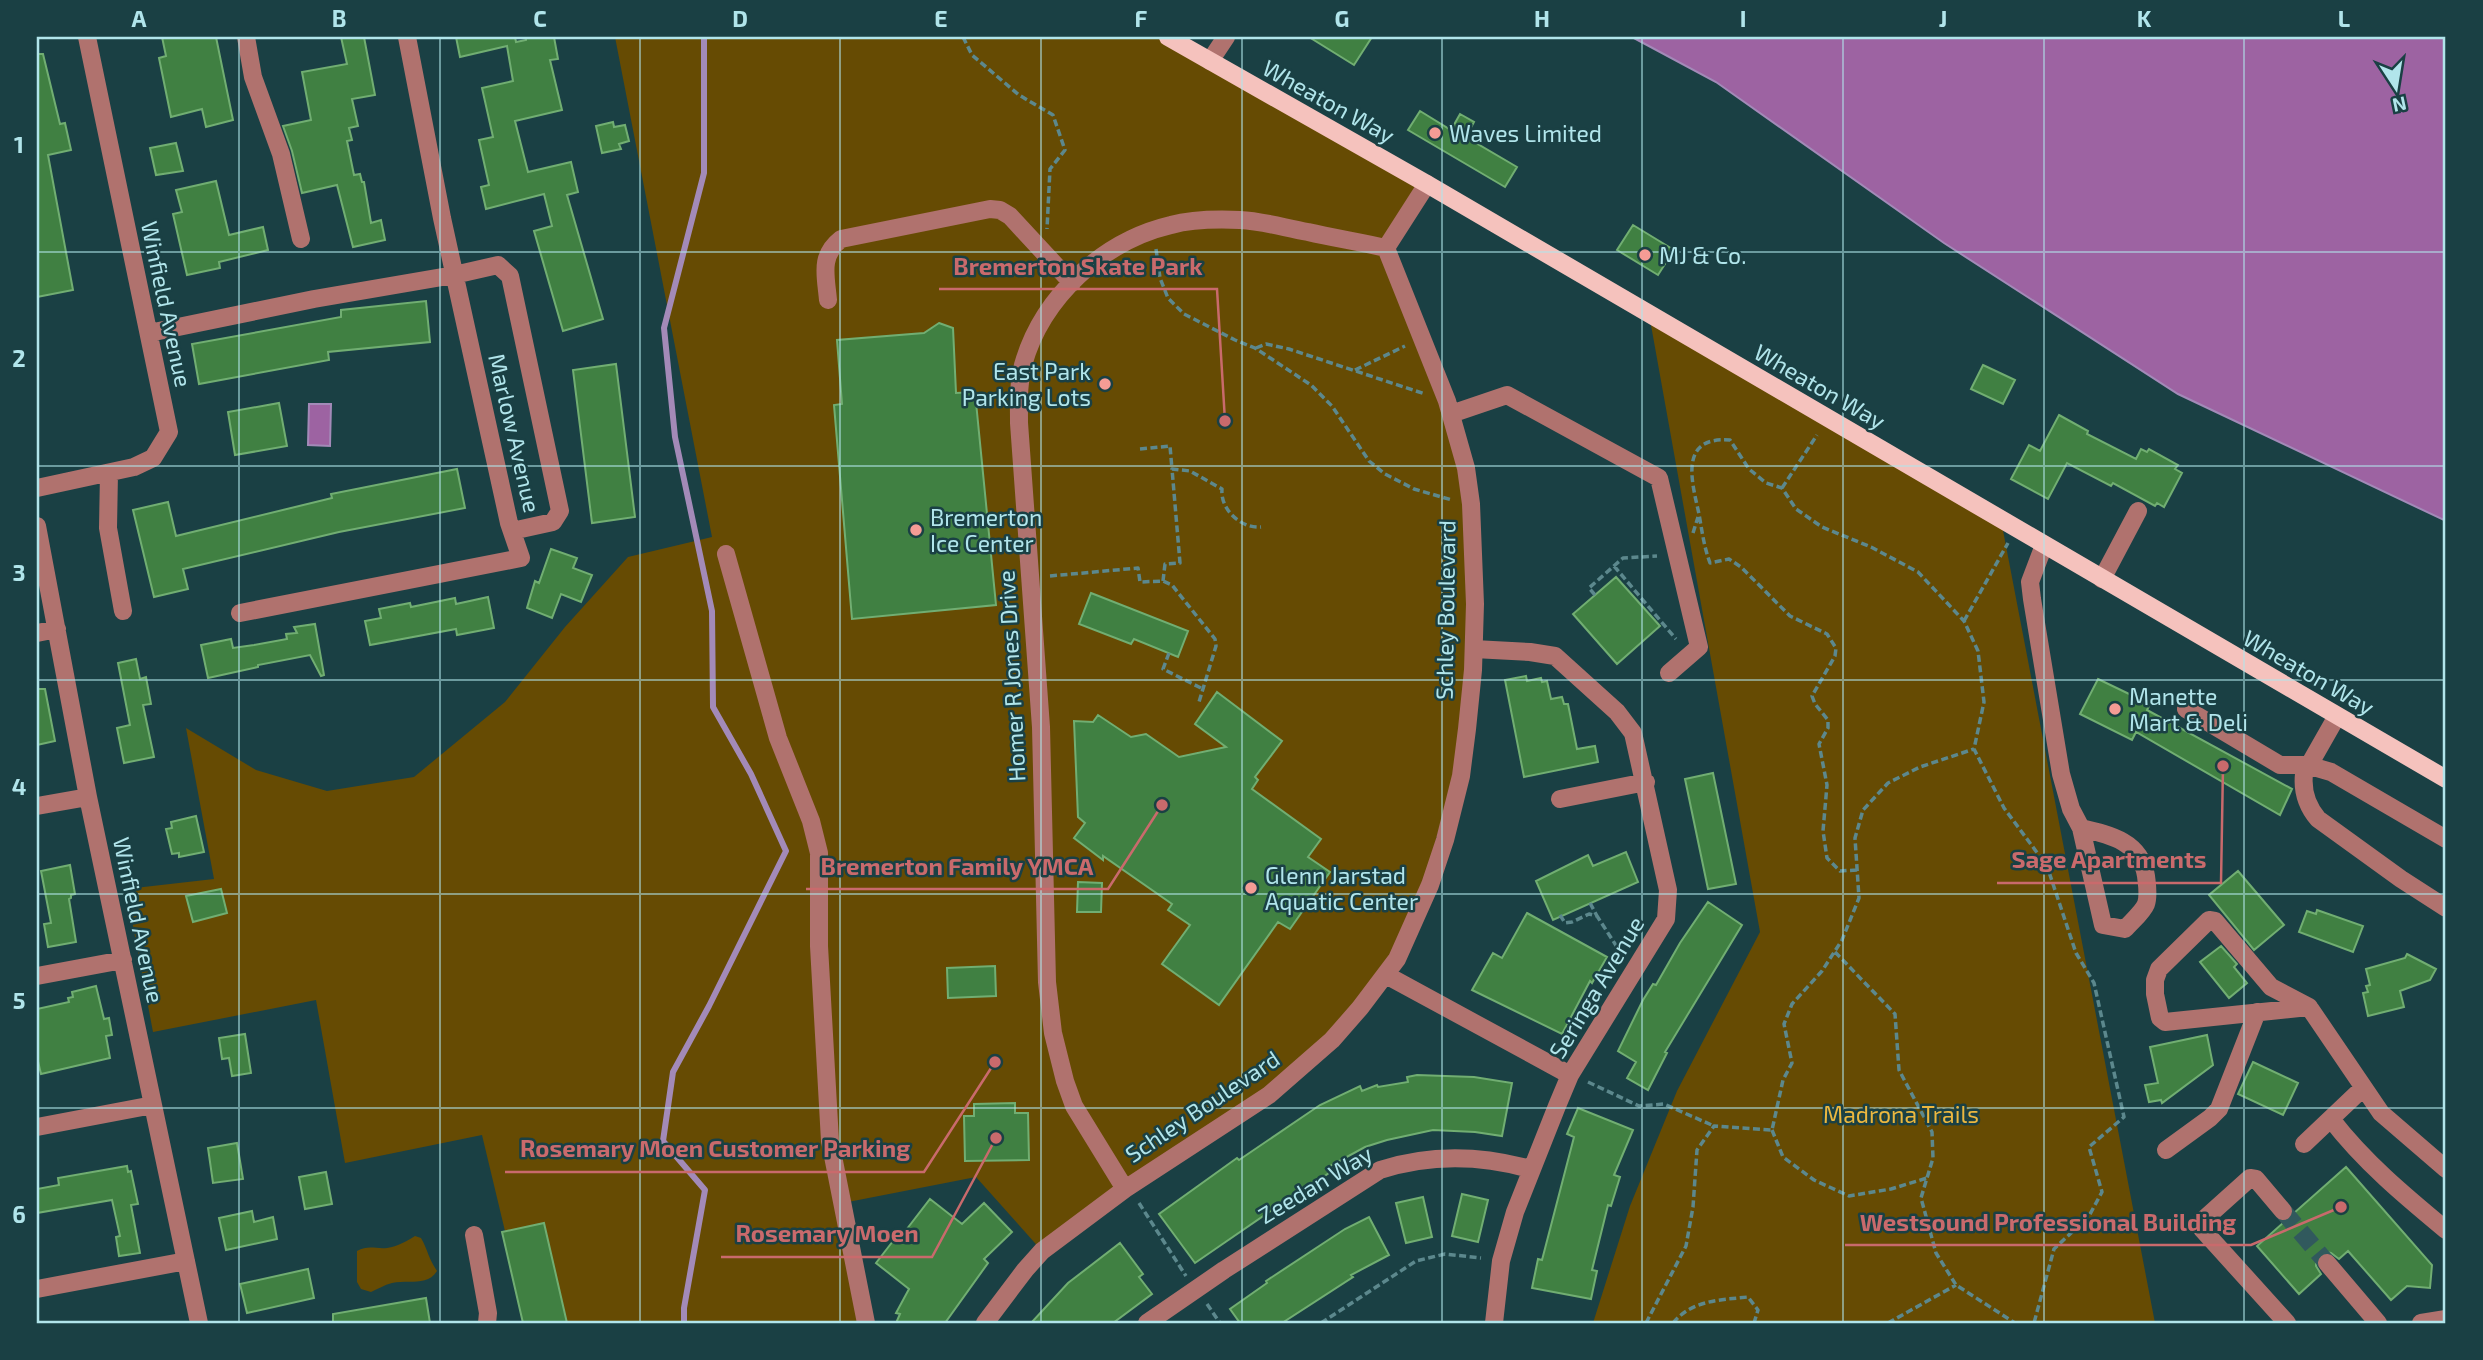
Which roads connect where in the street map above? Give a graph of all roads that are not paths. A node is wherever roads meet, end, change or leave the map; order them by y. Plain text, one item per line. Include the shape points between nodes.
1 (87, 37) edge
2 (246, 37) edge
3 (407, 37) edge
4 (1168, 37) edge
5 (1226, 37) edge
6 (1210, 61) junction
7 (1426, 184) junction
8 (301, 239) dead end
9 (1386, 248) junction
10 (454, 275) junction
11 (1072, 283) junction
12 (828, 300) dead end
13 (149, 334) junction
14 (1449, 407) junction
15 (109, 472) junction
16 (37, 488) edge
17 (2138, 511) dead end
18 (37, 526) edge
19 (512, 531) junction
20 (2044, 545) junction
21 (726, 554) dead end
22 (2102, 579) junction
23 (123, 611) dead end
24 (240, 613) dead end
25 (57, 629) junction
26 (37, 633) edge
27 (1474, 649) junction
28 (1669, 673) dead end
29 (2186, 709) dead end
30 (2337, 716) junction
31 (2307, 765) junction
32 (2446, 779) edge
33 (1646, 782) junction
34 (80, 798) junction
35 (1560, 799) dead end
36 (37, 806) edge
37 (2081, 828) junction
38 (2446, 839) edge
39 (2446, 908) edge
40 (122, 960) junction
41 (1386, 975) junction
42 (37, 976) edge
43 (2309, 1007) junction
44 (2257, 1012) junction
45 (1570, 1075) junction
46 (2363, 1088) junction
47 (153, 1105) junction
48 (2331, 1119) junction
49 (37, 1127) edge
50 (2304, 1144) dead end
51 (2166, 1150) dead end
52 (1530, 1169) junction
53 (2446, 1169) edge
54 (1127, 1187) junction
55 (2283, 1211) tunnel mouth
56 (2446, 1230) edge
57 (474, 1235) dead end
58 (186, 1261) junction
59 (2327, 1263) tunnel mouth
60 (37, 1289) edge
61 (2446, 1319) edge
62 (199, 1323) edge
63 (487, 1323) edge
64 (866, 1323) edge
65 (985, 1323) edge
66 (1147, 1323) edge
67 (1494, 1323) edge
68 (2287, 1323) edge
69 (2378, 1323) edge
70 (2421, 1323) edge

1 - 13 street, Winfield Avenue
2 - 8 street via 253,77 281,154
3 - 10 street, Marlow Avenue
4 - 6 main road, Wheaton Way
5 - 6 street
6 - 7 main road, Wheaton Way
7 - 9 street
7 - 20 main road, Wheaton Way
9 - 11 street, Homer R Jones Drive via 1241,220 1199,220 1155,229 1115,247
9 - 14 street, Schley Boulevard
10 - 13 street
10 - 19 street, Marlow Avenue
10 - 19 street via 498,265 510,276 560,511 553,522
11 - 12 street via 1010,216 990,209 841,240 830,247 825,268
11 - 54 street, Homer R Jones Drive via 1031,343 1019,389 1041,727 1047,982 1053,1033 1074,1106
13 - 15 street, Winfield Avenue via 169,432 153,458
14 - 27 street, Schley Boulevard via 1471,504
14 - 28 street via 1507,395 1659,478 1699,647
15 - 16 street, Winfield Avenue
15 - 23 street via 108,528
17 - 22 street
18 - 25 street, Winfield Avenue
19 - 24 street, Marlow Avenue via 520,558
20 - 22 main road, Wheaton Way
20 - 37 street via 2030,582 2032,599 2062,774
21 - 64 street via 778,738 820,853 819,946 830,1141
22 - 30 main road, Wheaton Way
25 - 26 street
25 - 34 street, Winfield Avenue
27 - 33 street, Seringa Avenue via 1555,656 1617,712 1633,733
27 - 41 street, Schley Boulevard via 1461,776 1445,840 1412,925
29 - 31 street via 2280,765
30 - 31 street
30 - 32 main road, Wheaton Way
31 - 38 street via 2331,772
31 - 39 street via 2303,784 2318,819
33 - 35 street
33 - 45 street, Seringa Avenue via 1668,890 1666,919
34 - 36 street
34 - 40 street, Winfield Avenue
37 - 37 street via 2103,925 2125,929 2146,905 2145,871 2138,852 2115,836
40 - 42 street
40 - 47 street, Winfield Avenue
41 - 45 street
41 - 54 street, Schley Boulevard via 1332,1040 1269,1095
43 - 44 street
43 - 44 street via 2271,987 2215,921 2209,920 2159,969 2155,994 2165,1023
43 - 46 street
44 - 51 street via 2218,1109
45 - 52 street, Seringa Avenue
46 - 48 street
46 - 53 street via 2381,1112
47 - 49 street
47 - 58 street, Winfield Avenue
48 - 50 street
48 - 56 street via 2390,1184
52 - 66 street, Zeedan Way via 1476,1158 1435,1157 1380,1170
52 - 67 street, Seringa Avenue via 1500,1261
54 - 65 street, Schley Boulevard via 1042,1251
55 - 68 street via 2256,1179 2250,1178 2201,1222 2202,1229
57 - 63 street
58 - 60 street
58 - 62 street, Winfield Avenue
59 - 69 street
61 - 70 street

